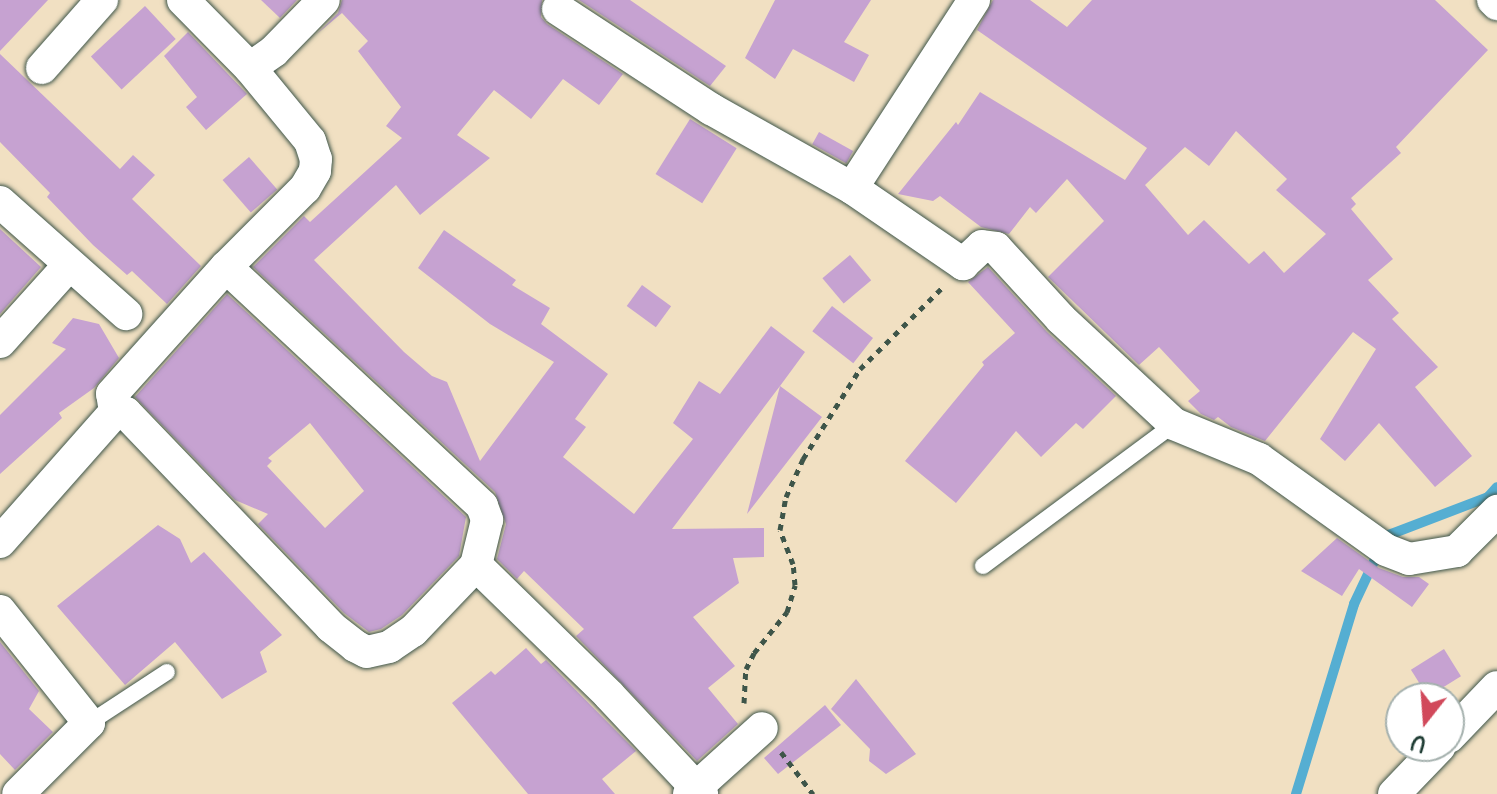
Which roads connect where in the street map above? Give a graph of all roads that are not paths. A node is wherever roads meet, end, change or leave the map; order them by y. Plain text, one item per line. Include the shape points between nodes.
1 (102, 0) edge
2 (183, 0) edge
3 (324, 0) edge
4 (974, 0) edge
5 (558, 9) dead end
6 (42, 68) dead end
7 (250, 68) junction
8 (852, 188) junction
9 (0, 202) edge
10 (69, 265) junction
11 (226, 267) junction
12 (126, 314) dead end
13 (0, 342) edge
14 (115, 412) junction
15 (1174, 424) junction
16 (1497, 511) edge
17 (0, 542) edge
18 (476, 565) junction
19 (983, 566) dead end
20 (0, 611) edge
21 (167, 672) dead end
22 (1497, 687) edge
23 (1465, 720) edge
24 (89, 723) junction
25 (762, 728) road end
26 (1425, 762) edge
27 (696, 792) edge
28 (18, 794) edge
29 (1394, 794) edge

1 - 6 street
2 - 7 street
3 - 7 street via 285,42
4 - 8 street
5 - 8 street via 711,109
7 - 11 street via 310,141 315,171 305,188
8 - 15 street via 963,264 982,246 996,248 1061,319
9 - 10 street
10 - 12 street
10 - 13 street
11 - 14 street via 112,394
11 - 18 street via 482,506 487,520
14 - 17 street
14 - 18 street via 130,417 331,627 367,652 389,647 413,631
15 - 16 street via 1259,459 1377,545 1409,559 1457,551
15 - 19 lane
18 - 27 street via 609,695
20 - 24 street
21 - 24 lane
22 - 23 street
24 - 28 street
25 - 27 street
26 - 29 street

